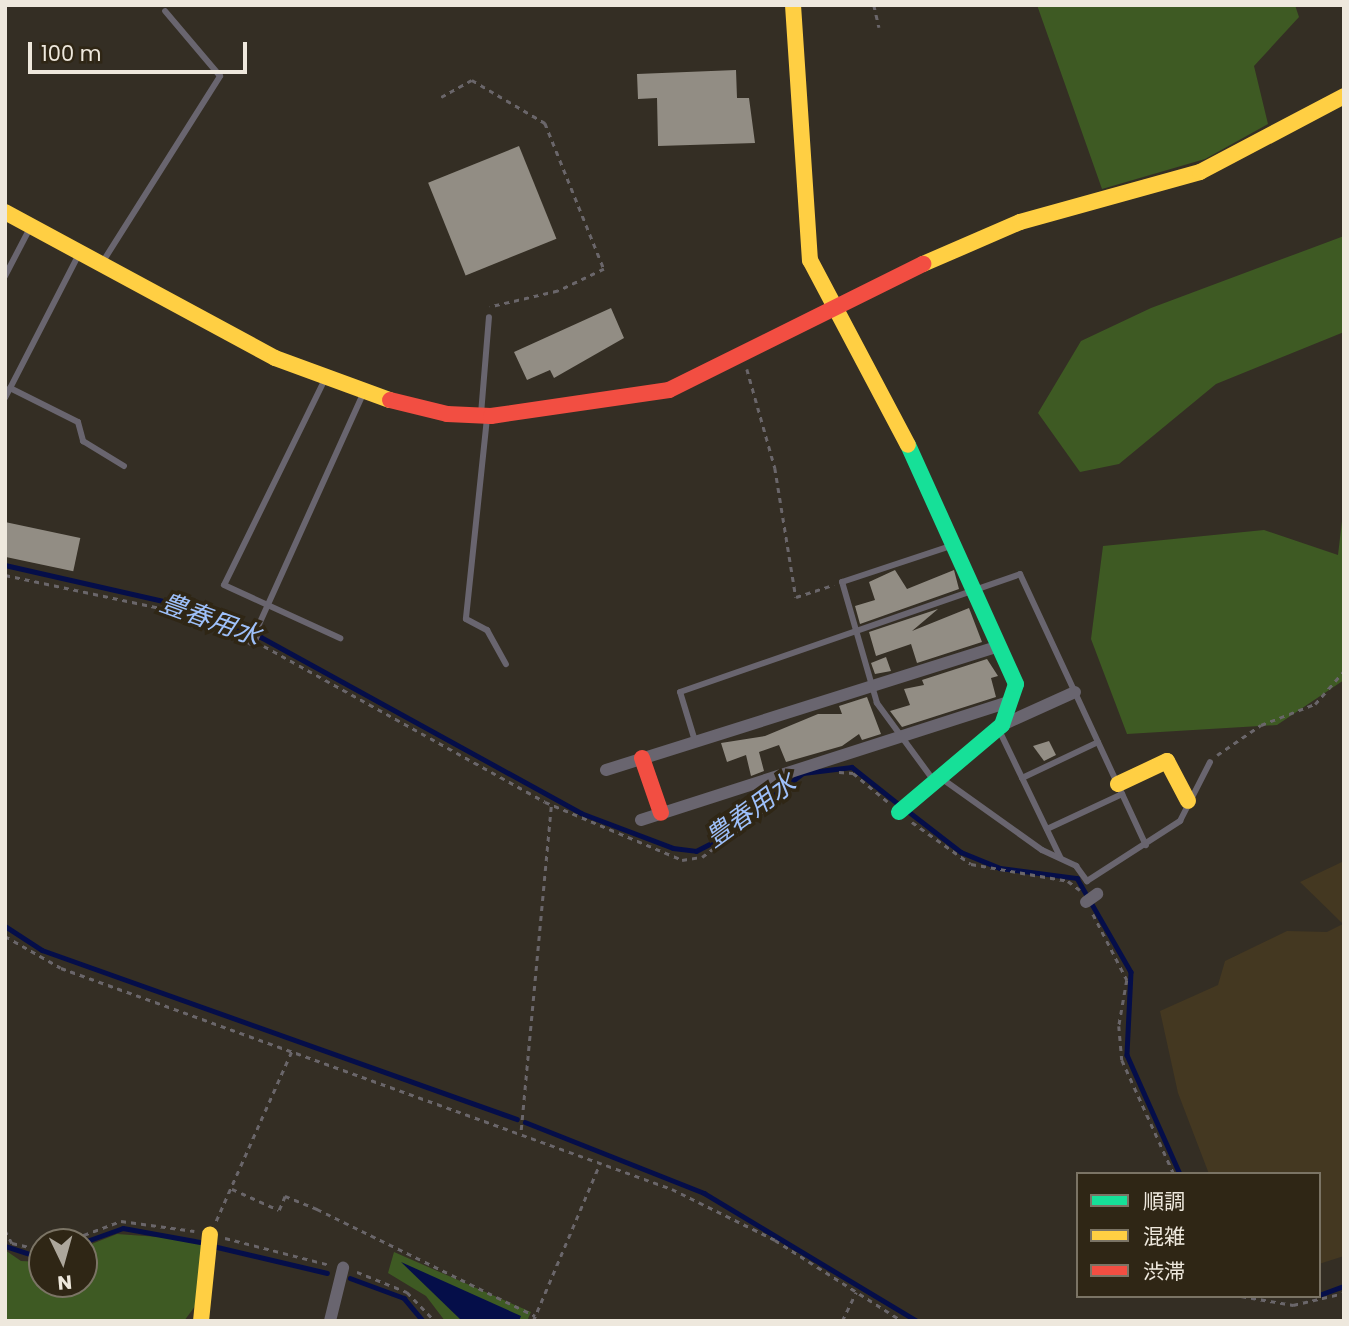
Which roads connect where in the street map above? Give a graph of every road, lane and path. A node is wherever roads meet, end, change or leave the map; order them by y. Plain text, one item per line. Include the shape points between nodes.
1 (793, 5) edge
2 (874, 5) edge
3 (165, 11) dead end
4 (879, 27) dead end
5 (1344, 96) edge
6 (441, 97) dead end
7 (5, 212) edge
8 (31, 226) junction
9 (80, 253) junction
10 (101, 264) junction
11 (5, 276) edge
12 (833, 310) junction
13 (489, 317) joint
14 (743, 356) junction
15 (326, 379) junction
16 (10, 388) junction
17 (364, 392) junction
18 (5, 398) edge
19 (484, 416) junction
20 (124, 466) dead end
21 (954, 545) junction
22 (842, 582) junction
23 (975, 595) junction
24 (268, 605) junction
25 (254, 635) dead end
26 (856, 635) junction
27 (340, 638) dead end
28 (999, 646) junction
29 (506, 664) dead end
30 (1344, 671) edge
31 (873, 686) junction
32 (1074, 692) junction
33 (1009, 702) junction
34 (1000, 727) junction
35 (898, 736) junction
36 (695, 741) junction
37 (1098, 742) junction
38 (642, 758) junction
39 (1210, 762) joint
40 (606, 771) dead end
41 (1022, 778) junction
42 (936, 779) junction
43 (1120, 789) junction
44 (1188, 801) junction
45 (551, 805) dead end
46 (905, 806) dead end
47 (661, 813) junction
48 (641, 820) dead end
49 (1047, 829) junction
50 (1146, 845) junction
51 (1060, 857) junction
52 (5, 936) edge
53 (292, 1050) junction
54 (521, 1130) junction
55 (601, 1162) junction
56 (232, 1189) junction
57 (5, 1230) edge
58 (98, 1230) edge
59 (210, 1234) junction
60 (28, 1247) edge
61 (343, 1268) junction
62 (856, 1292) junction
63 (1344, 1293) edge
64 (1253, 1298) edge
65 (534, 1319) edge
66 (201, 1321) edge
67 (330, 1321) edge
68 (435, 1321) edge
69 (842, 1321) edge
70 (902, 1321) edge

1 - 12 street via 806,241
2 - 4 path
3 - 10 lane via 220,76
5 - 12 street via 1200,172 986,234
6 - 13 path via 472,80 545,123 604,269 558,291 490,306
7 - 8 street
8 - 9 street
8 - 11 lane
9 - 10 street
9 - 16 lane
10 - 15 street
12 - 14 street
12 - 21 street via 940,506
13 - 19 lane
14 - 19 street via 646,396
14 - 22 path via 775,468 796,597
15 - 17 street
15 - 24 lane via 223,585
16 - 18 lane
16 - 20 lane via 78,422 83,441
17 - 19 street via 429,411
17 - 24 lane
19 - 29 lane via 466,619 487,629
21 - 22 lane
21 - 23 street
22 - 26 lane
23 - 26 lane
23 - 28 street
23 - 32 lane via 1020,574
24 - 25 lane
24 - 27 lane
26 - 31 lane
26 - 36 lane via 680,692
28 - 31 street
28 - 33 street via 1016,684
30 - 39 path via 1315,704 1261,725
31 - 35 lane
31 - 36 street
32 - 34 street
32 - 37 lane
33 - 34 street
33 - 35 street
34 - 41 lane
34 - 42 street
35 - 42 lane
35 - 47 street
36 - 38 street
37 - 41 lane
37 - 43 lane
38 - 40 street
38 - 47 street
39 - 44 lane
41 - 49 lane
42 - 46 street
42 - 51 lane
43 - 44 street via 1167,761
43 - 49 lane
43 - 50 lane
44 - 50 lane via 1180,821
45 - 54 path
47 - 48 street
49 - 51 lane
50 - 51 lane via 1087,881
52 - 53 path via 61,968
53 - 54 path
53 - 56 path
54 - 55 path
55 - 62 path via 732,1215
55 - 65 path
56 - 59 path
56 - 65 path via 279,1210 285,1196 306,1204
57 - 60 path via 12,1243
58 - 59 path via 121,1221
59 - 61 path
59 - 66 street
61 - 67 street
61 - 68 path via 407,1292
62 - 69 path
62 - 70 path
63 - 64 path via 1293,1305

